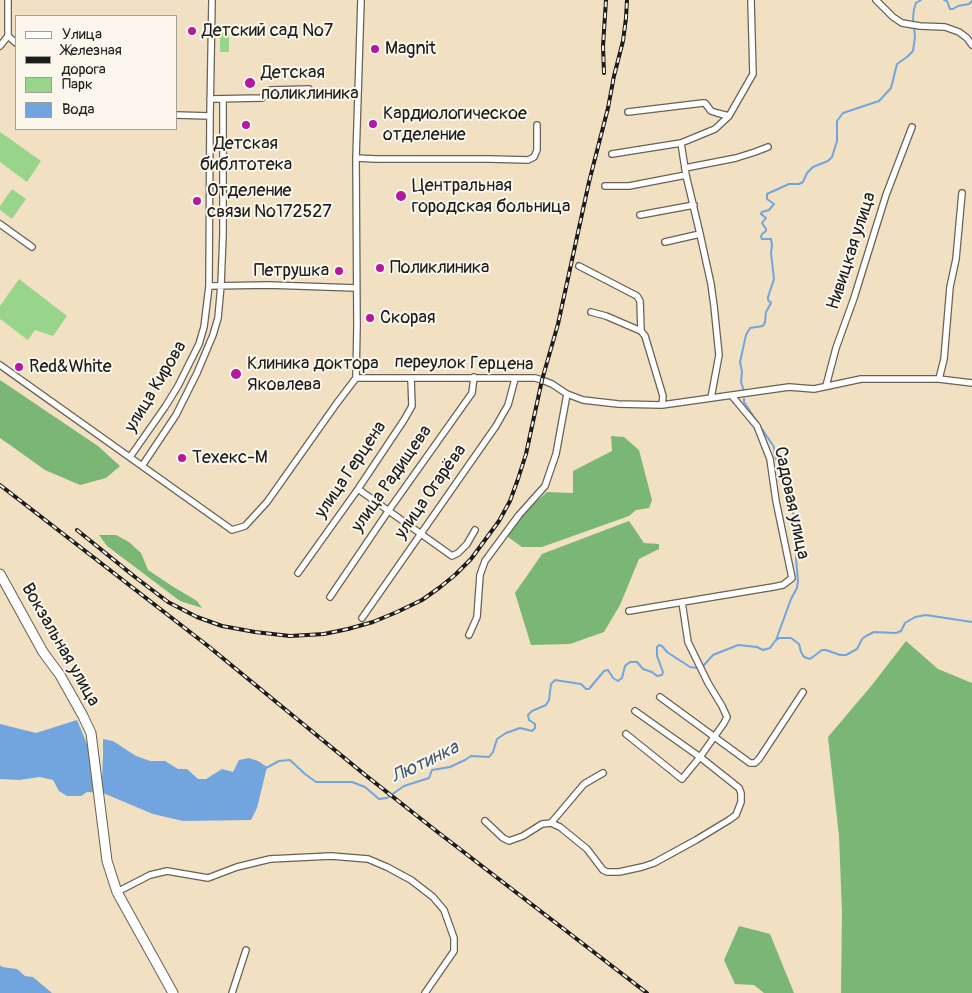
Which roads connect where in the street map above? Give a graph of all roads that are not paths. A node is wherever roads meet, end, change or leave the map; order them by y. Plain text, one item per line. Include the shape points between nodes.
1 (8, 0) edge
2 (212, 0) edge
3 (361, 0) edge
4 (751, 0) edge
5 (876, 0) edge
6 (8, 36) junction
7 (15, 42) edge
8 (972, 45) edge
9 (0, 46) edge
10 (309, 89) dead end
11 (210, 99) junction
12 (224, 99) junction
13 (628, 112) dead end
14 (178, 115) edge
15 (210, 116) junction
16 (730, 116) junction
17 (536, 125) dead end
18 (912, 127) dead end
19 (681, 144) junction
20 (768, 147) dead end
21 (612, 154) dead end
22 (356, 158) junction
23 (685, 172) junction
24 (605, 186) dead end
25 (962, 193) dead end
26 (694, 205) junction
27 (640, 214) dead end
28 (0, 224) edge
29 (700, 234) junction
30 (664, 242) dead end
31 (32, 247) dead end
32 (580, 266) dead end
33 (220, 285) junction
34 (209, 286) junction
35 (356, 288) junction
36 (592, 312) dead end
37 (641, 332) junction
38 (0, 365) edge
39 (474, 377) junction
40 (356, 378) junction
41 (411, 379) junction
42 (515, 379) junction
43 (940, 379) junction
44 (972, 383) edge
45 (826, 386) junction
46 (567, 394) junction
47 (732, 396) junction
48 (711, 398) junction
49 (662, 405) junction
50 (130, 458) junction
51 (142, 466) junction
52 (358, 489) junction
53 (388, 510) junction
54 (476, 530) dead end
55 (420, 533) junction
56 (298, 573) dead end
57 (0, 574) edge
58 (330, 597) dead end
59 (682, 602) junction
60 (629, 611) dead end
61 (362, 618) dead end
62 (469, 634) dead end
63 (803, 692) dead end
64 (660, 697) dead end
65 (635, 711) dead end
66 (626, 734) dead end
67 (714, 737) junction
68 (700, 758) junction
69 (603, 773) dead end
70 (484, 821) dead end
71 (551, 824) junction
72 (117, 892) junction
73 (246, 950) dead end
74 (173, 993) edge
75 (232, 993) edge
76 (425, 993) edge

1 - 6 street
2 - 11 street, улица Кирова
3 - 22 street
4 - 16 street via 753,74
5 - 8 street via 902,23 959,32
6 - 7 street
6 - 9 street
10 - 12 street via 271,90 262,98
11 - 12 street
11 - 15 street, улица Кирова
12 - 33 street, улица Кирова
13 - 16 street via 703,102 711,110
14 - 15 street
15 - 34 street, улица Кирова
16 - 19 street via 716,129
17 - 22 street via 537,150 528,160
18 - 45 street, Нивицкая улица via 886,195
19 - 21 street
19 - 23 street
20 - 23 street
22 - 35 street
23 - 24 street via 629,186
23 - 26 street
25 - 43 street
26 - 27 street
26 - 29 street
28 - 31 street
29 - 30 street
29 - 48 street via 711,284 719,355
32 - 37 street via 637,296
33 - 34 street
33 - 35 street
33 - 51 street, улица Кирова via 218,318 198,373 176,415
34 - 50 street, улица Кирова via 204,327 198,344 178,386
35 - 40 street
36 - 37 street
37 - 49 street via 652,356 663,396
38 - 50 street
39 - 41 street, переулок Герцена
39 - 42 street, переулок Герцена
39 - 53 street, улица Радищева via 472,393
40 - 41 street, переулок Герцена
40 - 51 street via 267,502 245,526 232,530
41 - 52 street, улица Герцена via 412,406
42 - 46 street, переулок Герцена via 542,380
42 - 55 street, улица Огарёва via 508,405 496,426
43 - 44 street
43 - 45 street via 861,379
45 - 47 street via 814,389 789,387
46 - 49 street via 583,400
46 - 62 street via 556,454 545,486 485,561 480,575 477,617
47 - 48 street
47 - 59 street, Садовая улица via 757,426 770,459 792,578 783,585
48 - 49 street
50 - 51 street
52 - 53 street
52 - 56 street, улица Герцена
53 - 55 street
53 - 58 street, улица Радищева
54 - 55 street via 467,544 452,556
55 - 61 street, улица Огарёва
57 - 72 main road, Вокзальная улица via 91,733 107,861
59 - 60 street, Садовая улица
59 - 67 street via 688,642 727,717
63 - 67 street via 755,763 750,763
64 - 67 street
65 - 68 street
66 - 68 street via 682,779
67 - 68 street
68 - 71 street via 739,788 741,802 736,814 654,863 607,872 587,849 560,827
69 - 71 street via 584,784
70 - 71 street via 509,841 542,824
72 - 74 main road, Вокзальная улица
72 - 76 street via 150,875 167,871 208,878 270,859 331,856 368,859 411,880 444,910 454,938 454,951
73 - 75 street

